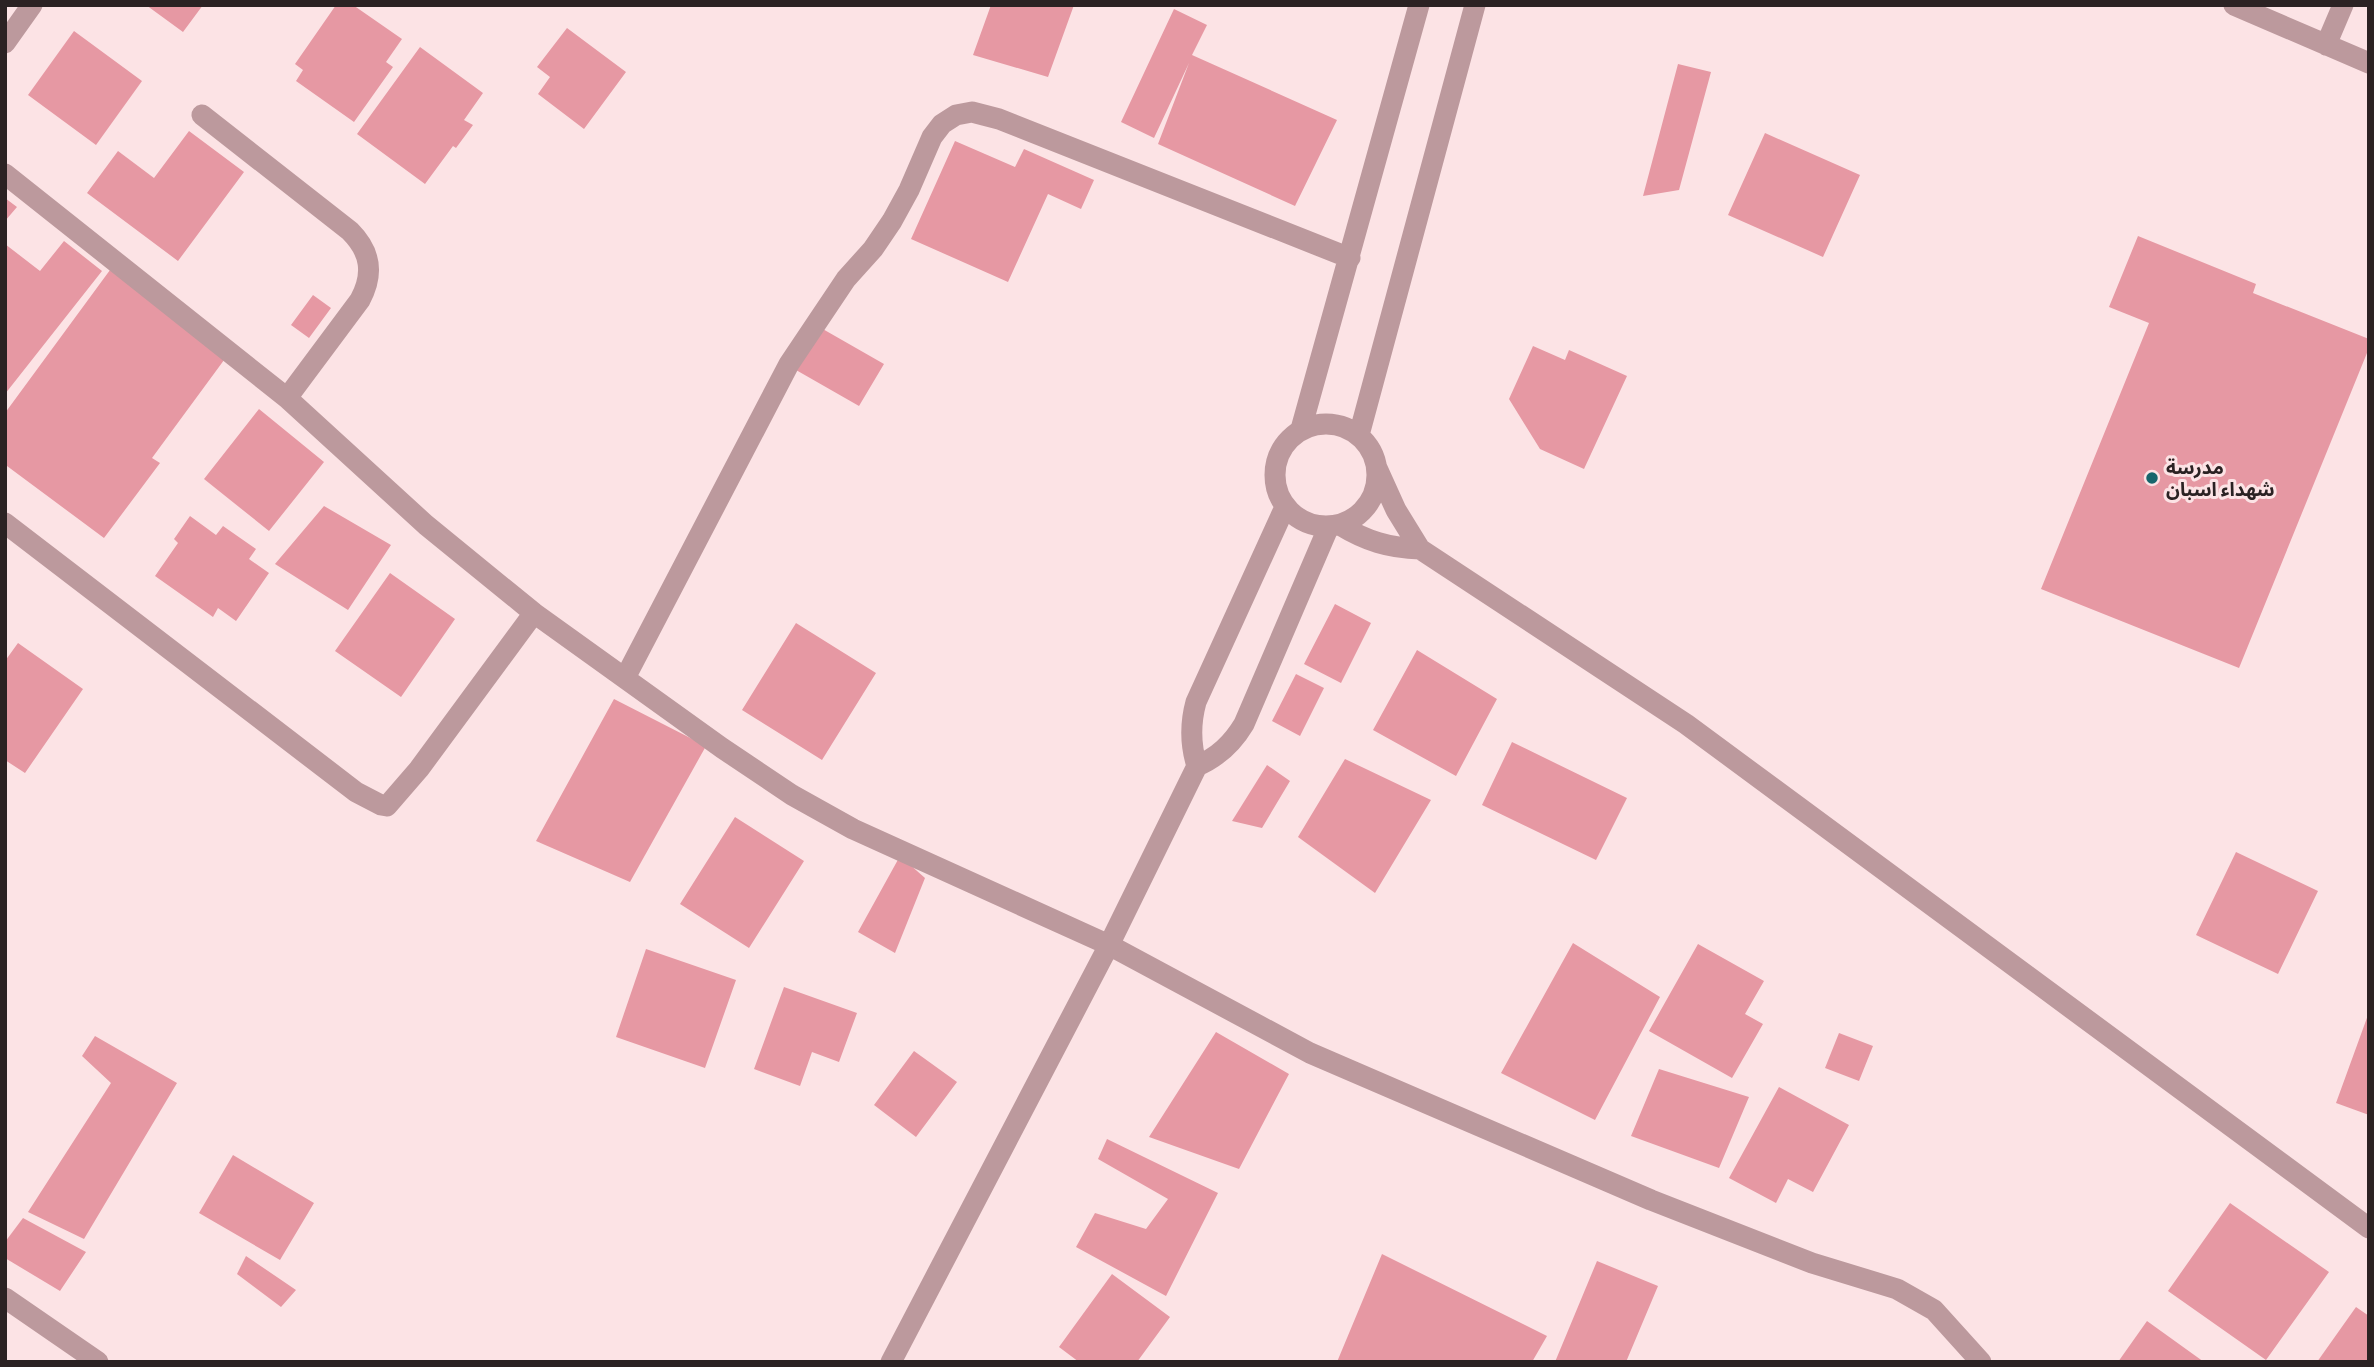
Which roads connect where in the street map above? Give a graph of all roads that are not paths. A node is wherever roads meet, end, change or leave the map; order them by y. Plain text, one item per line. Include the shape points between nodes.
1 (32, 5) edge
2 (1419, 5) edge
3 (1475, 5) edge
4 (2234, 5) edge
5 (2343, 5) edge
6 (5, 43) edge
7 (2326, 45) junction
8 (2369, 63) edge
9 (202, 115) dead end
10 (5, 174) edge
11 (1350, 258) junction
12 (287, 398) junction
13 (1301, 429) junction
14 (1359, 435) junction
15 (1377, 468) junction
16 (1285, 507) junction
17 (5, 523) edge
18 (1334, 526) junction
19 (1420, 549) junction
20 (534, 613) junction
21 (625, 678) junction
22 (1197, 766) junction
23 (1109, 945) junction
24 (2369, 1228) edge
25 (5, 1298) edge
26 (97, 1362) edge
27 (891, 1362) edge
28 (1981, 1362) edge

1 - 6 street
2 - 11 street
3 - 14 street
4 - 7 street
5 - 7 street
7 - 8 street
9 - 12 street via 350,231 368,256 370,271 363,293
10 - 12 street
11 - 13 street
11 - 21 street via 999,119 972,112 956,115 932,137 892,221 789,364
12 - 20 street via 426,525
13 - 14 street via 1320,423 1341,425
13 - 16 street via 1283,444 1275,465 1275,487
14 - 15 street
15 - 18 street via 1377,484 1364,509
15 - 19 street
16 - 18 street via 1312,525
16 - 22 street via 1196,702 1191,728
17 - 20 street via 356,792 381,805 387,806 419,769
18 - 19 street via 1378,544
18 - 22 street via 1244,724 1229,745
19 - 24 street via 1686,724
20 - 21 street
21 - 23 street via 772,782 853,829
22 - 23 street
23 - 27 street
23 - 28 street via 1310,1053 1651,1200 1812,1263 1897,1289 1934,1310
25 - 26 street

